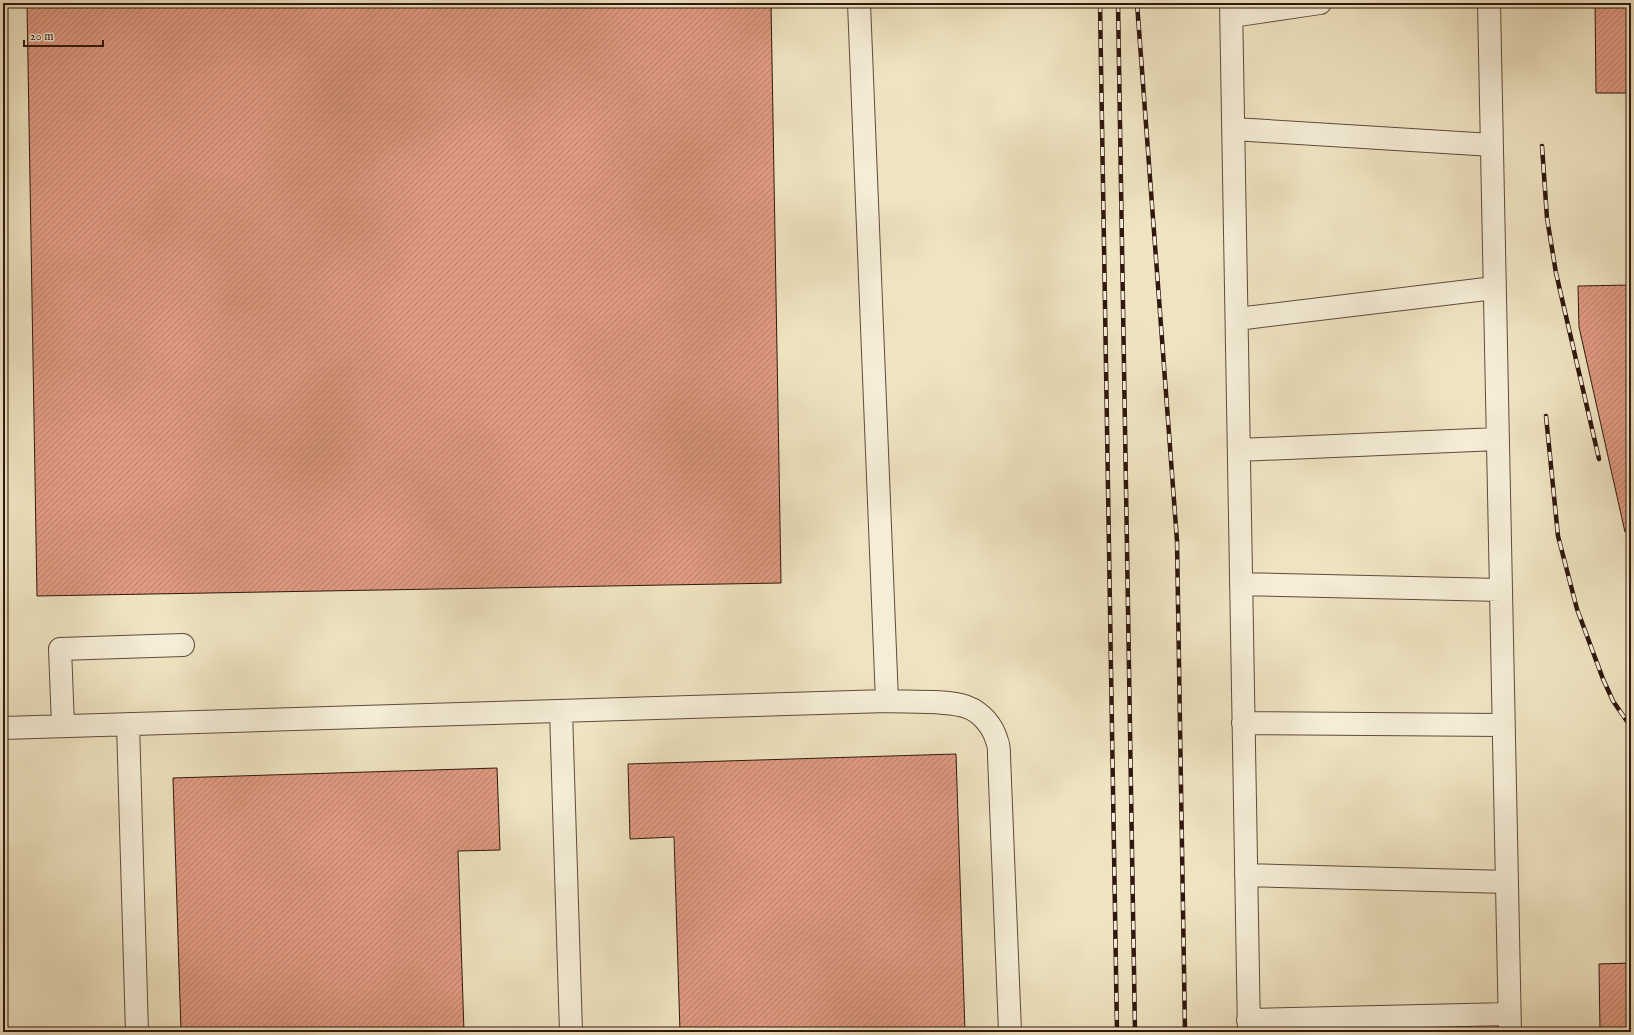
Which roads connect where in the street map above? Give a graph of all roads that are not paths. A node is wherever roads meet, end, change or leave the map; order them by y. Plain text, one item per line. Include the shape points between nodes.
1 (859, 3) edge
2 (1320, 3) edge
3 (1489, 3) edge
4 (1232, 10) edge
5 (1234, 129) junction
6 (1492, 145) junction
7 (1494, 288) junction
8 (1237, 320) junction
9 (1498, 439) junction
10 (1239, 450) junction
11 (1241, 584) junction
12 (1501, 590) junction
13 (183, 645) dead end
14 (887, 701) junction
15 (561, 711) junction
16 (1243, 723) junction
17 (128, 724) junction
18 (1504, 725) junction
19 (63, 726) junction
20 (3, 728) edge
21 (1246, 875) junction
22 (1507, 882) junction
23 (1510, 1023) edge
24 (1248, 1026) edge
25 (138, 1032) edge
26 (571, 1032) edge
27 (1010, 1032) edge

1 - 14 lane
2 - 4 lane
3 - 6 lane
4 - 5 lane
5 - 6 lane
5 - 8 lane
6 - 7 lane
7 - 8 lane
7 - 9 lane
8 - 10 lane
9 - 10 lane
9 - 12 lane
10 - 11 lane
11 - 12 lane
11 - 16 lane
12 - 18 lane
13 - 19 lane via 60,649
14 - 15 lane
14 - 27 lane via 952,703 967,707 980,715 991,727 998,741
15 - 17 lane
15 - 26 lane
16 - 18 lane
16 - 21 lane
17 - 19 lane
17 - 25 lane
18 - 22 lane
19 - 20 lane
21 - 22 lane
21 - 24 lane
22 - 23 lane
23 - 24 lane

